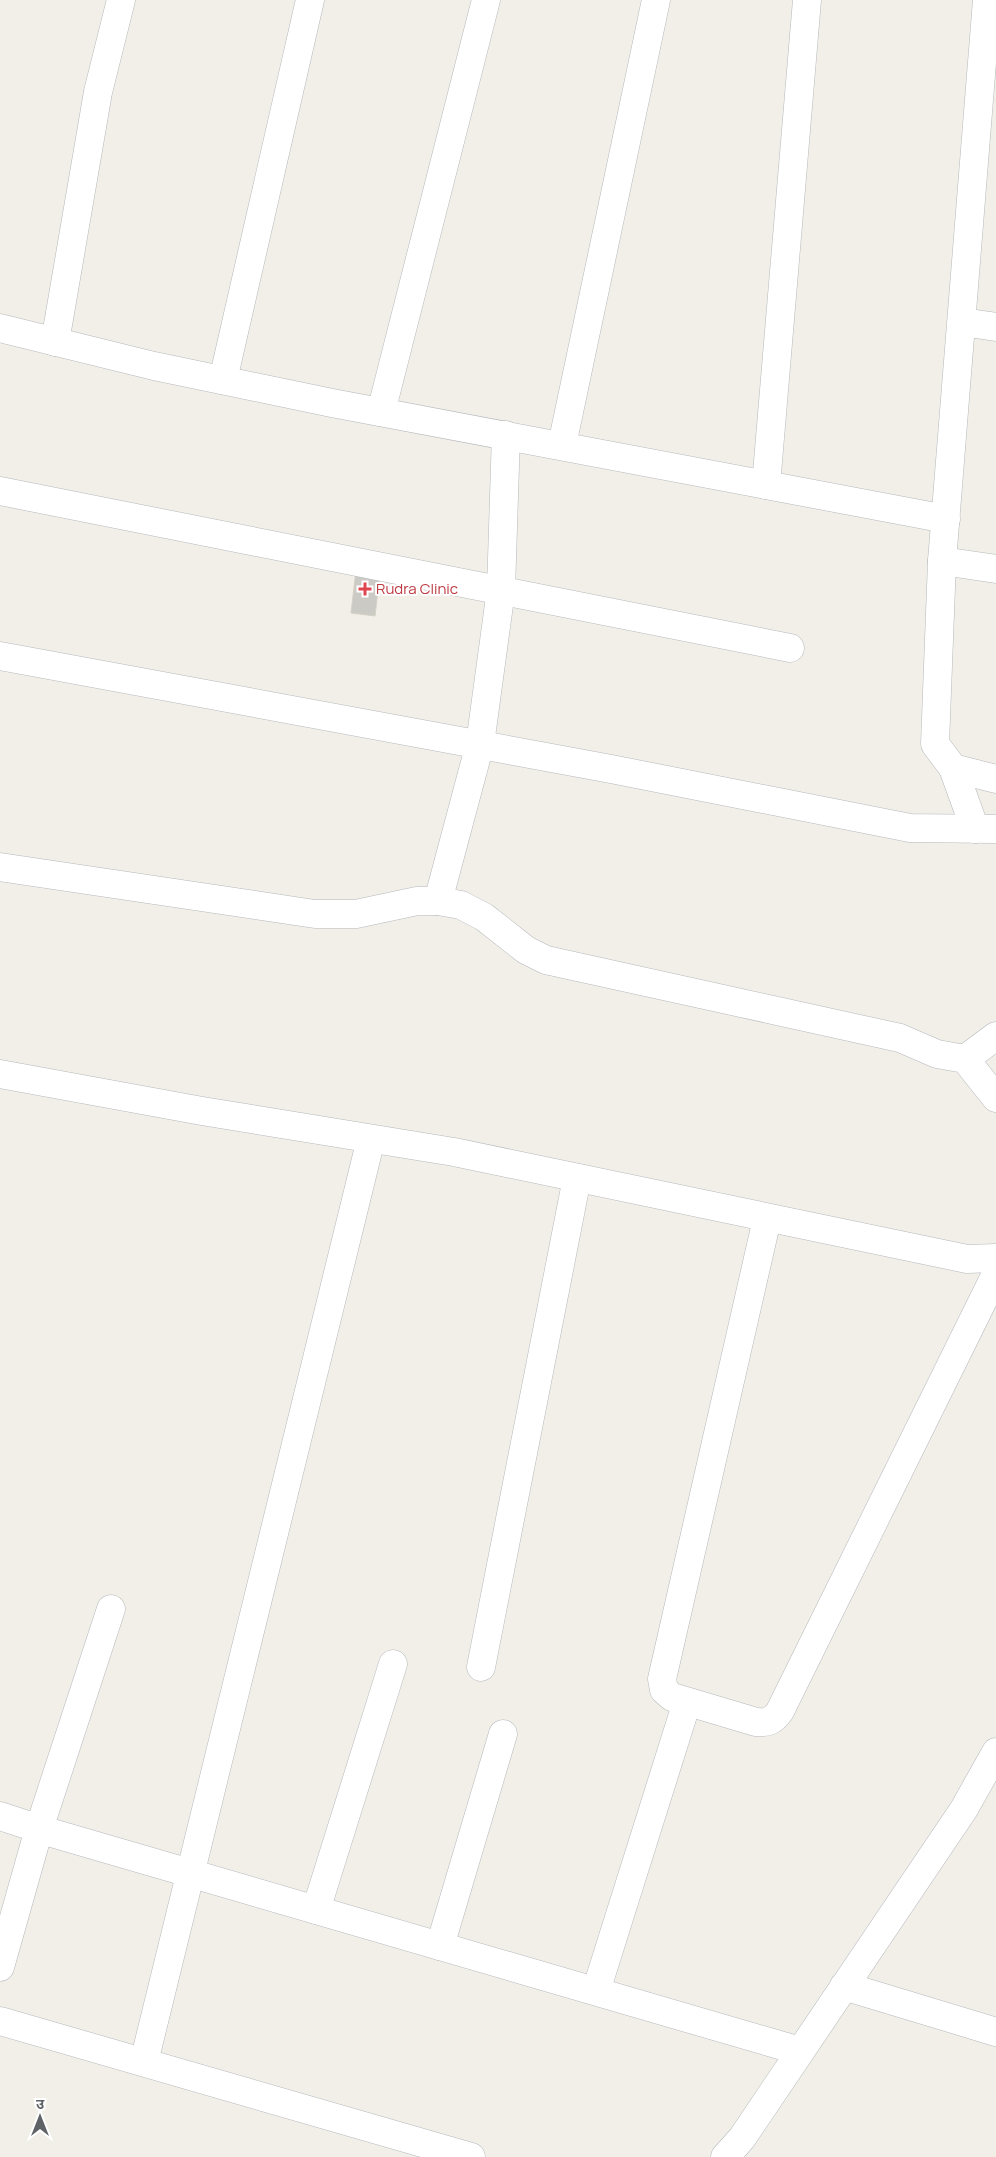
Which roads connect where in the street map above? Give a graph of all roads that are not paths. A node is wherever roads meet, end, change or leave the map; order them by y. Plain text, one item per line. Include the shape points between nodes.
1 (121, 0) edge
2 (310, 0) edge
3 (486, 0) edge
4 (656, 0) edge
5 (807, 0) edge
6 (988, 0) edge
7 (962, 322) junction
8 (996, 327) edge
9 (0, 328) edge
10 (55, 342) junction
11 (223, 380) junction
12 (381, 412) junction
13 (506, 435) junction
14 (562, 446) junction
15 (766, 485) junction
16 (0, 491) edge
17 (946, 519) junction
18 (942, 561) junction
19 (996, 569) edge
20 (500, 590) junction
21 (790, 648) dead end
22 (0, 656) edge
23 (480, 744) junction
24 (953, 768) junction
25 (996, 778) edge
26 (986, 829) edge
27 (0, 867) edge
28 (438, 901) junction
29 (996, 1036) edge
30 (965, 1060) junction
31 (0, 1074) edge
32 (996, 1098) edge
33 (371, 1138) junction
34 (576, 1178) junction
35 (767, 1219) junction
36 (996, 1258) edge
37 (996, 1274) edge
38 (111, 1609) dead end
39 (393, 1664) dead end
40 (480, 1667) dead end
41 (687, 1702) junction
42 (503, 1734) dead end
43 (996, 1752) edge
44 (0, 1816) edge
45 (39, 1829) junction
46 (190, 1874) junction
47 (316, 1910) junction
48 (440, 1946) junction
49 (0, 1967) edge
50 (844, 1986) junction
51 (596, 1992) junction
52 (0, 2021) edge
53 (996, 2032) edge
54 (800, 2051) junction
55 (144, 2062) junction
56 (471, 2157) edge
57 (725, 2157) edge

1 - 10 street via 98,92
2 - 11 street
3 - 12 street
4 - 14 street
5 - 15 street
6 - 7 street
7 - 8 street
7 - 17 street
9 - 10 street
10 - 11 street
11 - 12 street
12 - 13 street
13 - 14 street
13 - 20 street
14 - 15 street
15 - 17 street
16 - 20 street
17 - 18 street
18 - 19 street
18 - 24 street via 935,744
20 - 21 street
20 - 23 street
22 - 23 street
23 - 26 street via 910,828
23 - 28 street
24 - 25 street
24 - 26 street
27 - 28 street via 315,914 356,914 417,901
28 - 30 street via 461,905 484,917 526,950 546,960 900,1038 937,1054
29 - 30 street
30 - 32 street
31 - 33 street
33 - 34 street
33 - 46 street
34 - 35 street
34 - 40 street
35 - 36 street via 967,1259
35 - 41 street via 663,1671 664,1690 672,1697
37 - 41 street via 780,1711 765,1723
38 - 45 street
39 - 47 street
41 - 51 street
42 - 48 street
43 - 50 street via 964,1809
44 - 45 street
45 - 46 street
45 - 49 street
46 - 47 street
46 - 55 street
47 - 48 street
48 - 51 street
50 - 53 street
50 - 54 street
51 - 54 street
52 - 55 street
54 - 57 street via 742,2138
55 - 56 street

